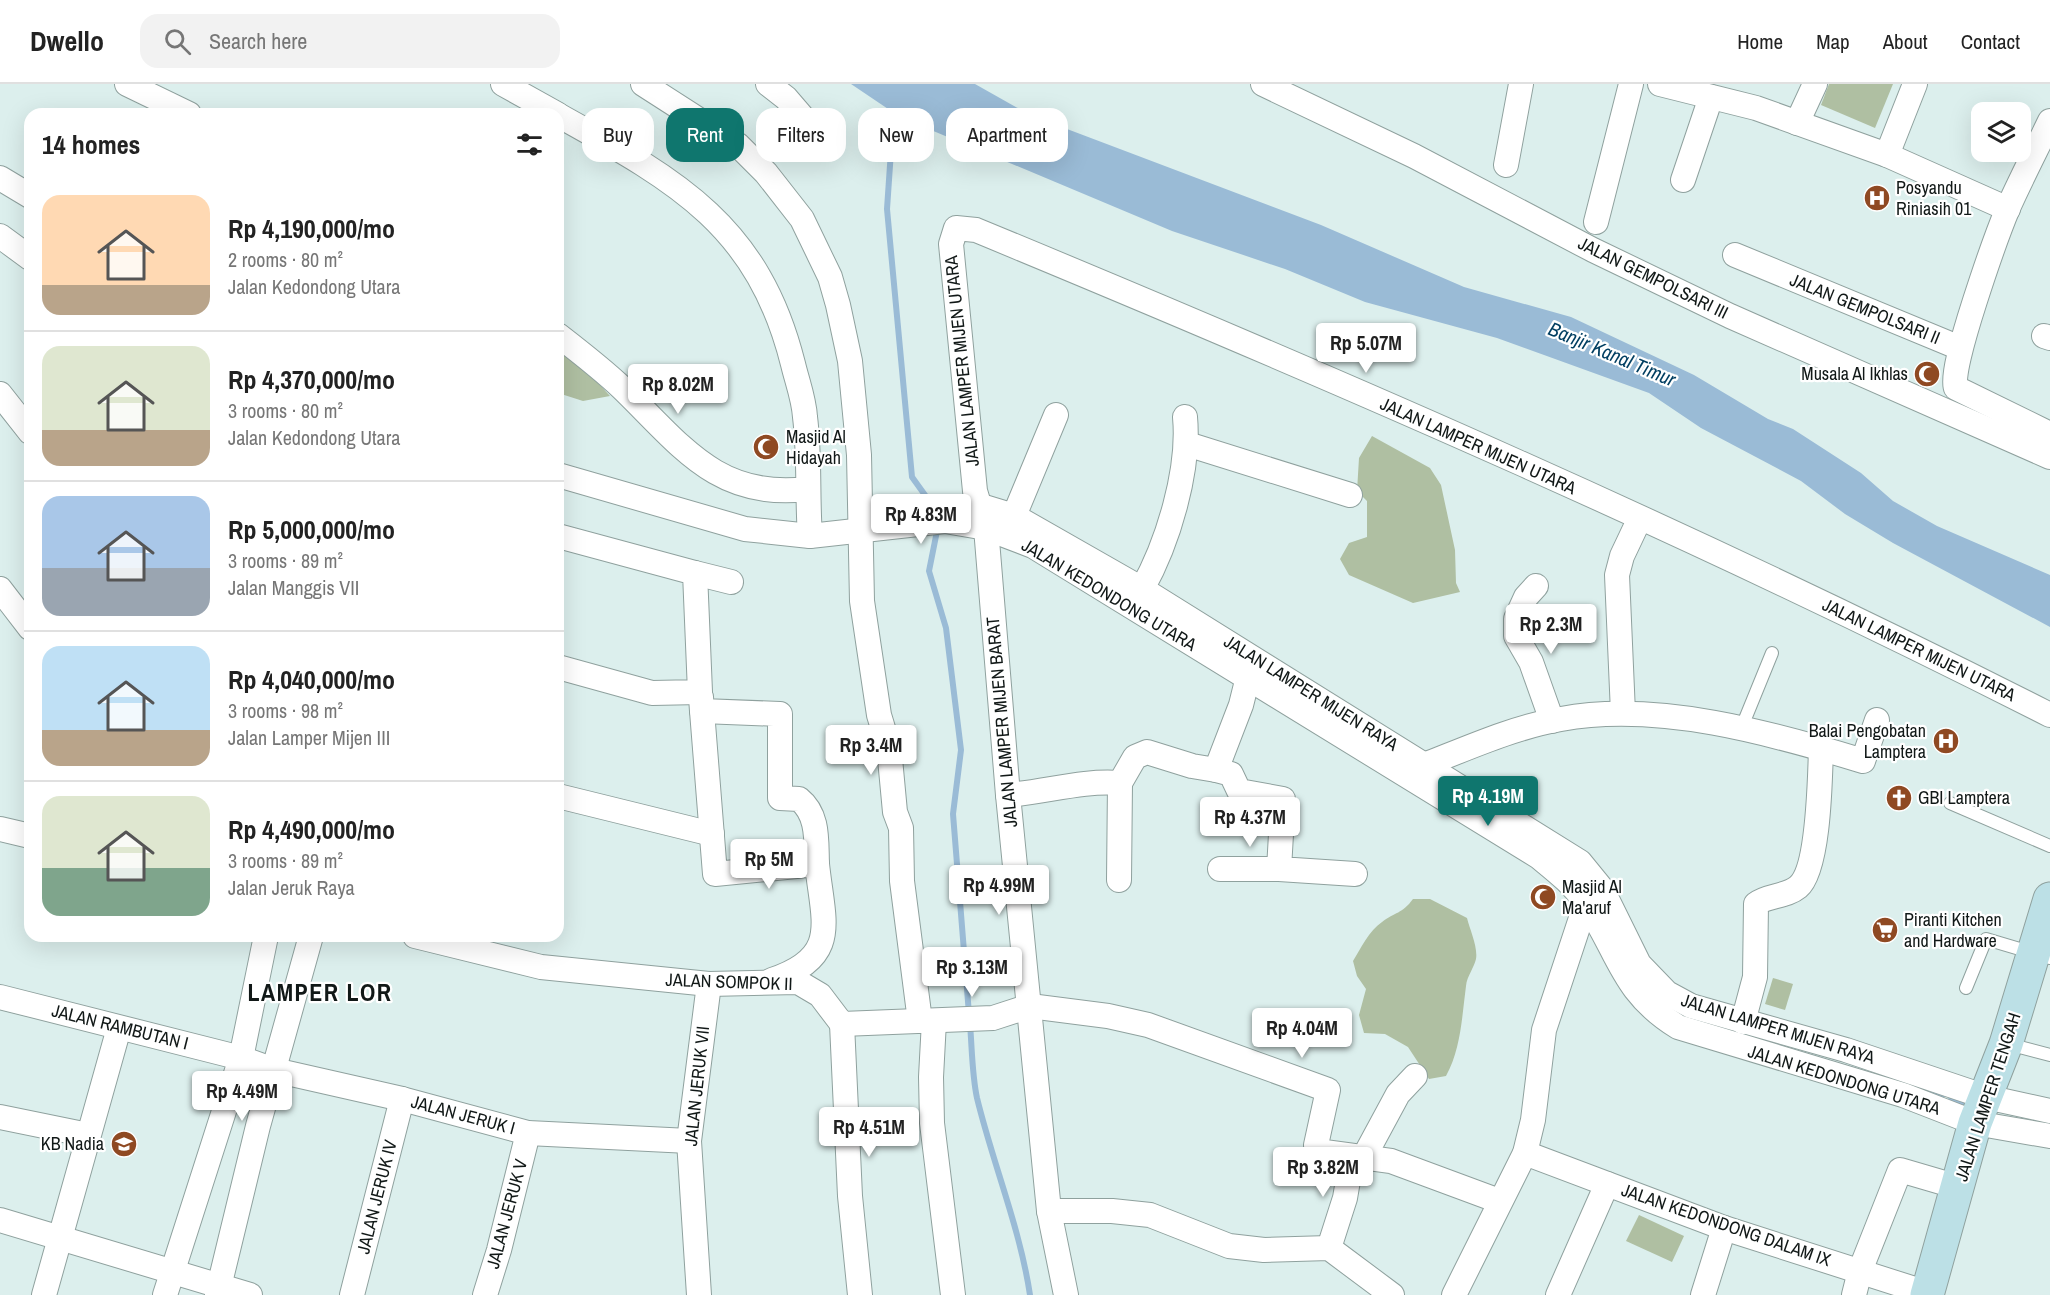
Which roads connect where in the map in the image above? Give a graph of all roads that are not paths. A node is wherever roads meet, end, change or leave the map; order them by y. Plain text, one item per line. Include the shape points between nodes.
1 (127, 84) edge
2 (503, 84) edge
3 (643, 84) edge
4 (768, 84) edge
5 (1263, 84) edge
6 (1521, 84) edge
7 (1631, 84) edge
8 (1660, 84) edge
9 (1815, 84) edge
10 (1915, 84) edge
11 (1711, 97) junction
12 (177, 108) edge
13 (546, 108) edge
14 (794, 108) edge
15 (564, 118) edge
16 (2050, 121) edge
17 (1797, 123) junction
18 (1887, 155) junction
19 (1506, 165) dead end
20 (0, 178) edge
21 (1683, 180) dead end
22 (24, 192) edge
23 (2008, 209) junction
24 (1596, 222) dead end
25 (2, 239) edge
26 (24, 254) edge
27 (1735, 255) dead end
28 (564, 340) edge
29 (1960, 348) junction
30 (0, 394) edge
31 (1056, 415) dead end
32 (1185, 417) dead end
33 (24, 424) edge
34 (2050, 434) edge
35 (1187, 444) junction
36 (2050, 457) edge
37 (564, 477) edge
38 (807, 489) junction
39 (1350, 495) dead end
40 (1014, 516) junction
41 (983, 517) junction
42 (1640, 518) junction
43 (861, 529) junction
44 (810, 536) junction
45 (564, 538) edge
46 (695, 573) junction
47 (731, 582) dead end
48 (1536, 586) dead end
49 (0, 589) edge
50 (1142, 589) junction
51 (24, 620) edge
52 (1772, 653) dead end
53 (564, 669) edge
54 (1248, 677) junction
55 (698, 699) junction
56 (1623, 713) junction
57 (2050, 715) edge
58 (1877, 720) dead end
59 (1552, 721) junction
60 (1741, 729) junction
61 (1821, 748) junction
62 (1427, 764) junction
63 (1216, 770) junction
64 (1120, 783) junction
65 (1008, 795) junction
66 (564, 797) edge
67 (1950, 803) dead end
68 (1493, 818) junction
69 (0, 829) edge
70 (712, 834) junction
71 (24, 835) edge
72 (2050, 846) edge
73 (817, 864) junction
74 (1220, 868) dead end
75 (1279, 868) junction
76 (1572, 870) joint
77 (1355, 874) dead end
78 (1119, 880) dead end
79 (1593, 896) junction
80 (2048, 915) edge
81 (265, 942) edge
82 (309, 942) edge
83 (439, 942) edge
84 (2042, 955) edge
85 (770, 981) junction
86 (709, 984) junction
87 (1966, 988) dead end
88 (0, 996) edge
89 (1030, 1006) junction
90 (936, 1020) junction
91 (1743, 1022) junction
92 (842, 1024) junction
93 (1714, 1027) junction
94 (119, 1028) junction
95 (2006, 1044) junction
96 (2050, 1055) edge
97 (241, 1058) junction
98 (274, 1070) junction
99 (1415, 1076) dead end
100 (402, 1099) junction
101 (1981, 1109) junction
102 (2050, 1111) edge
103 (0, 1117) edge
104 (528, 1133) junction
105 (88, 1135) junction
106 (2050, 1136) edge
107 (689, 1141) junction
108 (1525, 1153) junction
109 (1358, 1157) junction
110 (1607, 1184) junction
111 (1958, 1187) junction
112 (1499, 1201) junction
113 (1049, 1211) junction
114 (0, 1220) edge
115 (1724, 1228) junction
116 (58, 1239) junction
117 (1329, 1248) junction
118 (1860, 1271) junction
119 (168, 1284) edge
120 (218, 1291) edge
121 (1927, 1294) edge
122 (44, 1295) edge
123 (250, 1295) edge
124 (352, 1295) edge
125 (484, 1295) edge
126 (699, 1295) edge
127 (860, 1295) edge
128 (953, 1295) edge
129 (1066, 1295) edge
130 (1392, 1295) edge
131 (1454, 1295) edge
132 (1558, 1295) edge
133 (1703, 1295) edge
134 (1854, 1295) edge

1 - 12 street
2 - 13 street
3 - 43 street via 738,145 766,173 806,226 830,277 848,352 860,455
4 - 14 street
5 - 36 street, JALAN GEMPOLSARI III via 1730,316
6 - 19 street
7 - 24 street
8 - 11 street
9 - 17 street
10 - 18 street
11 - 17 street
11 - 21 street
15 - 38 street via 652,167 696,200 729,233 759,277 783,325 805,416
16 - 23 street
17 - 18 street
18 - 23 street
20 - 22 street
23 - 29 street
25 - 26 street
27 - 29 street, JALAN GEMPOLSARI II
28 - 38 street via 621,387 682,450 704,466 731,481 755,488 783,492
29 - 34 street, JALAN GEMPOLSARI II via 1953,381 1956,388
30 - 33 street
31 - 40 street
32 - 35 street
35 - 39 street
35 - 50 street via 1156,564
37 - 44 street via 745,529
38 - 44 street
40 - 41 street, JALAN LAMPER MIJEN RAYA
40 - 50 street, JALAN LAMPER MIJEN RAYA
41 - 42 street, JALAN LAMPER MIJEN UTARA via 975,491 951,244 954,231 960,227 976,230 1146,300
41 - 43 street via 960,509 947,521
41 - 54 street, JALAN KEDONDONG UTARA
41 - 65 street, JALAN LAMPER MIJEN BARAT
42 - 56 street via 1617,575
42 - 57 street, JALAN LAMPER MIJEN UTARA via 1926,652
43 - 44 street
43 - 90 street via 862,601 901,828 902,881
45 - 46 street
46 - 47 street
46 - 55 street
48 - 59 street via 1516,619 1516,636 1531,662
49 - 51 street
50 - 62 street, JALAN LAMPER MIJEN RAYA
52 - 60 lane
53 - 55 street via 651,693
54 - 63 street
54 - 68 street, JALAN KEDONDONG UTARA
55 - 70 street
55 - 73 street via 780,714 780,798 799,799 807,808 815,825
56 - 59 street
56 - 60 street
58 - 61 street via 1863,761
59 - 62 street
60 - 61 street
61 - 91 street via 1818,811 1809,870 1800,886 1791,892 1756,904 1755,977
62 - 68 street, JALAN LAMPER MIJEN RAYA
63 - 64 street via 1147,752 1135,757
63 - 75 street via 1232,774 1239,791 1283,799
64 - 65 street via 1072,783 1059,789
64 - 78 street
65 - 89 street, JALAN LAMPER MIJEN BARAT
66 - 70 street
67 - 72 lane
68 - 76 street, JALAN LAMPER MIJEN RAYA
69 - 71 street
70 - 73 street via 717,874
73 - 85 street via 823,924 819,952
74 - 75 street
75 - 77 street
76 - 79 street, JALAN KEDONDONG UTARA
79 - 93 street, JALAN KEDONDONG UTARA via 1618,966 1656,1014 1678,1027
79 - 108 street via 1544,1030
80 - 84 main road, JALAN LAMPER TENGAH
81 - 97 street
82 - 98 street
83 - 86 street, JALAN SOMPOK II via 541,967
84 - 87 lane via 1986,939
84 - 95 main road, JALAN LAMPER TENGAH
85 - 86 street, JALAN SOMPOK II
85 - 92 street, JALAN SOMPOK II via 798,982 820,995
86 - 107 street, JALAN JERUK VII
88 - 94 street, JALAN RAMBUTAN I
89 - 90 street via 993,1018
89 - 109 street via 1148,1025 1325,1089 1329,1094 1317,1151
89 - 113 street, JALAN LAMPER MIJEN BARAT
90 - 92 street
90 - 128 street via 932,1123
91 - 93 street, JALAN LAMPER MIJEN RAYA
91 - 101 street, JALAN LAMPER MIJEN RAYA via 1867,1057
92 - 127 street via 850,1196
93 - 101 street, JALAN KEDONDONG UTARA via 1903,1095
94 - 97 street, JALAN RAMBUTAN I
94 - 105 street
95 - 96 lane
95 - 101 main road, JALAN LAMPER TENGAH
97 - 98 street, JALAN JERUK I
97 - 119 street
98 - 100 street, JALAN JERUK I
98 - 120 street
99 - 109 street via 1398,1094
100 - 104 street, JALAN JERUK I
100 - 124 street, JALAN JERUK IV
101 - 102 street
101 - 106 street
101 - 111 main road, JALAN LAMPER TENGAH
103 - 105 street
104 - 107 street, JALAN JERUK I
104 - 125 street, JALAN JERUK V
105 - 116 street
107 - 126 street, JALAN JERUK VII
108 - 110 street, JALAN KEDONDONG DALAM IX
108 - 112 street
109 - 112 street via 1391,1161
109 - 117 street
110 - 115 street, JALAN KEDONDONG DALAM IX
110 - 132 street
111 - 118 street via 1900,1170
111 - 121 main road, JALAN LAMPER TENGAH
112 - 131 street
113 - 117 street via 1150,1215 1229,1246 1264,1250
113 - 129 street, JALAN LAMPER MIJEN BARAT
114 - 116 street
115 - 118 street, JALAN KEDONDONG DALAM IX
115 - 133 street
116 - 119 street
116 - 122 street
117 - 130 street
118 - 121 street, JALAN KEDONDONG DALAM IX
118 - 134 street
119 - 120 street
120 - 123 street

